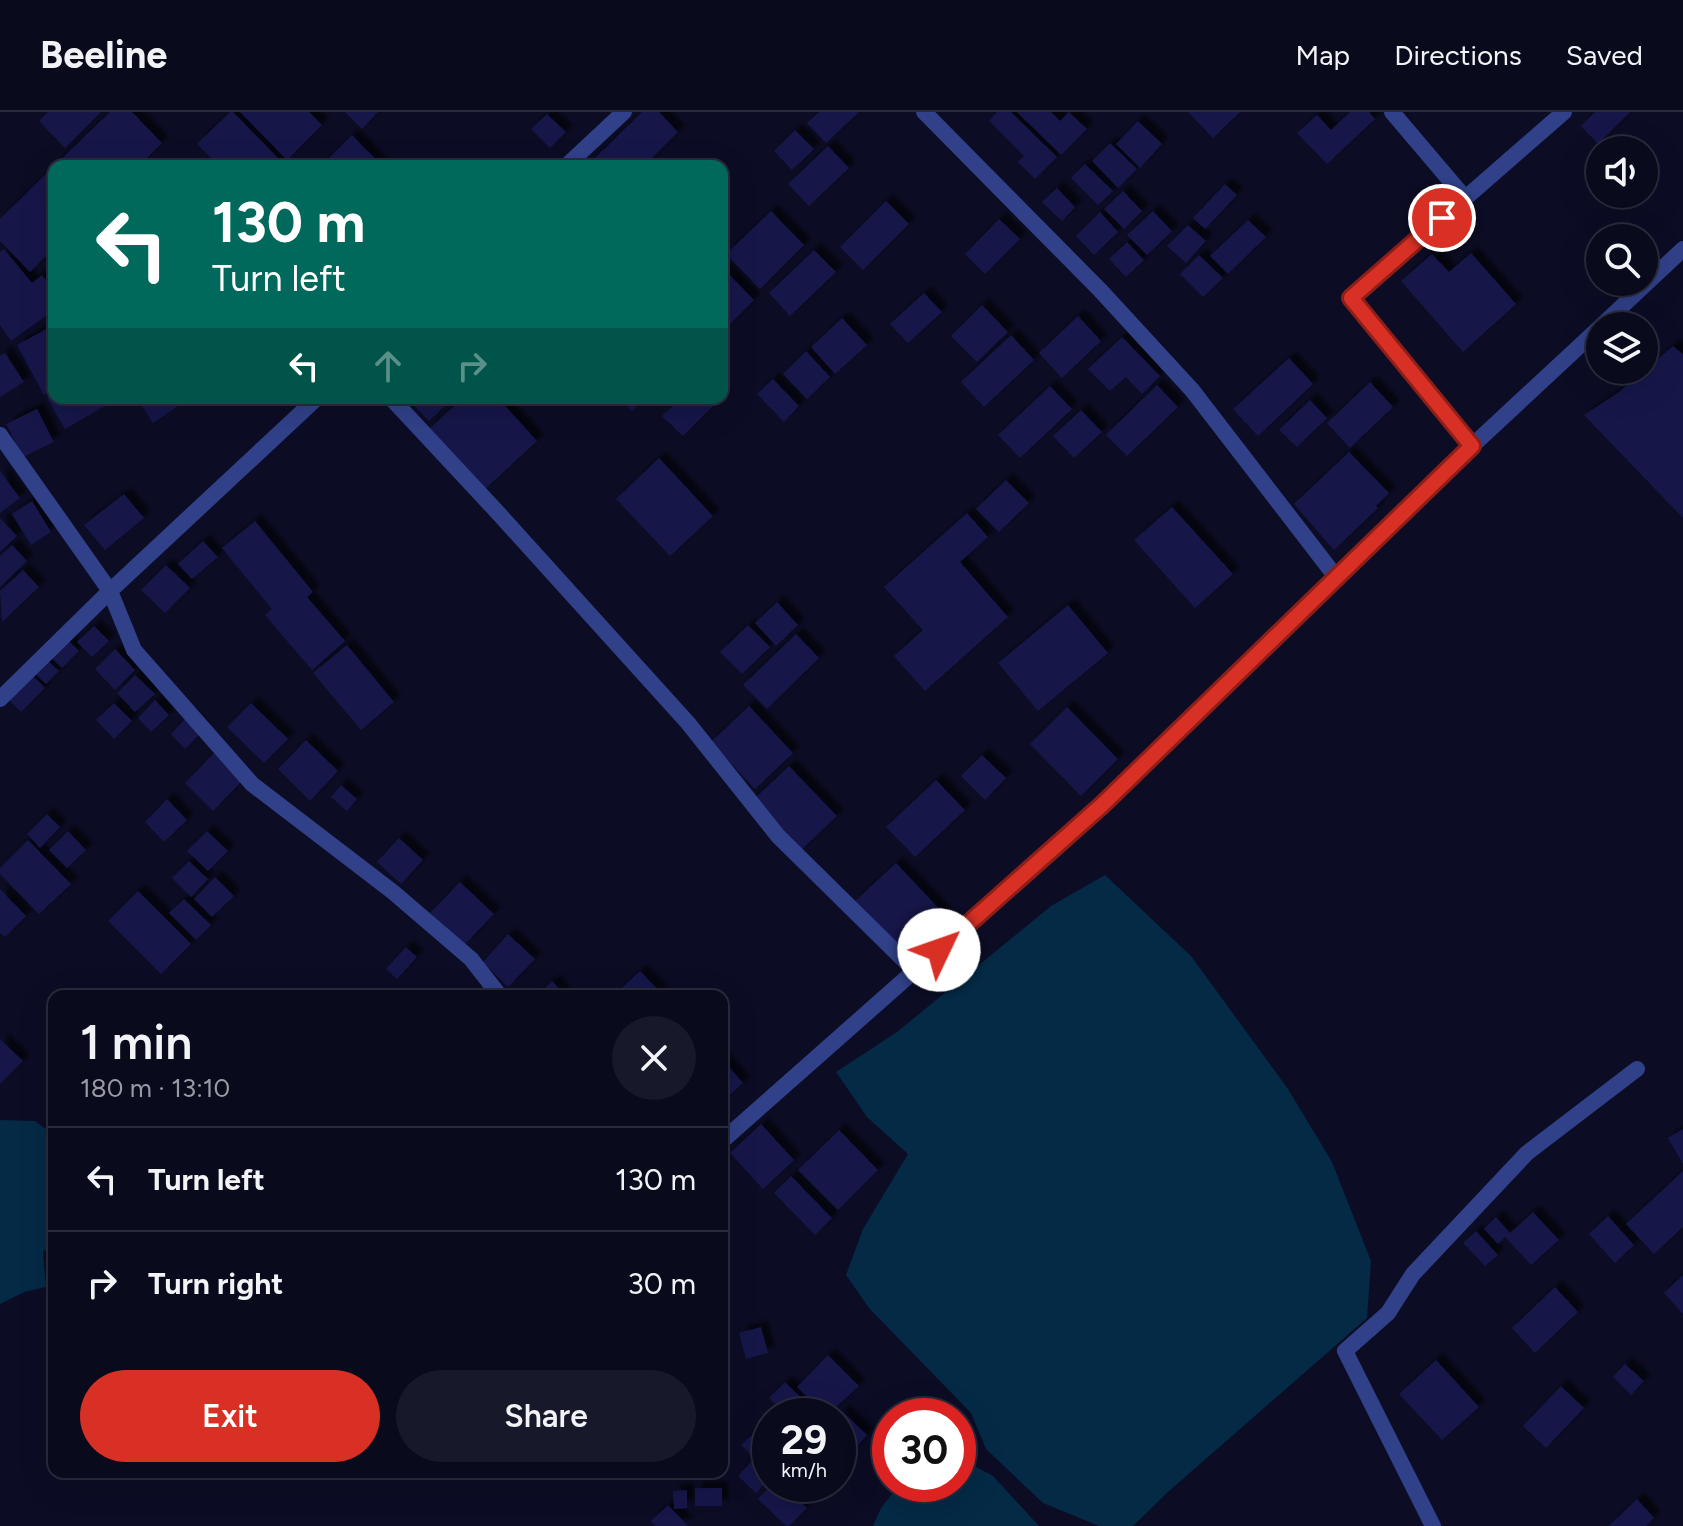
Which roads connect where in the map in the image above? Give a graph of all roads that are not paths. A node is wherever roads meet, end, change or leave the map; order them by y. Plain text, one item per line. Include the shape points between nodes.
1 (624, 112) edge
2 (924, 112) edge
3 (1392, 112) edge
4 (1564, 112) edge
5 (572, 160) edge
6 (1465, 198) junction
7 (1683, 249) edge
8 (1615, 312) edge
9 (1586, 339) edge
10 (311, 404) edge
11 (397, 404) edge
12 (0, 435) edge
13 (1472, 446) junction
14 (1336, 577) junction
15 (110, 591) junction
16 (0, 699) edge
17 (915, 971) junction
18 (495, 990) edge
19 (1637, 1069) dead end
20 (728, 1136) edge
21 (1433, 1526) edge

1 - 5 street
2 - 14 street via 1192,390
3 - 6 street
4 - 6 street
6 - 13 street via 1351,298
7 - 8 street
9 - 13 street
10 - 15 street
11 - 17 street via 688,723 778,836
12 - 15 street
13 - 14 street
14 - 17 street via 1102,805
15 - 16 street
15 - 18 street via 134,650 252,784 393,892 471,959
17 - 20 street
19 - 21 street via 1527,1153 1413,1274 1388,1313 1345,1351

